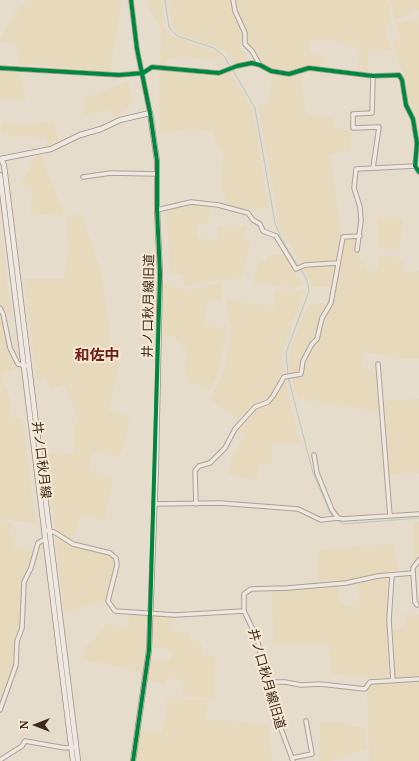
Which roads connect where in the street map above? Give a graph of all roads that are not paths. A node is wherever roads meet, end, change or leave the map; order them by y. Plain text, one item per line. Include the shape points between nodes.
1 (131, 0) edge
2 (233, 0) edge
3 (260, 65) junction
4 (0, 68) edge
5 (143, 73) junction
6 (373, 76) junction
7 (150, 113) junction
8 (0, 159) edge
9 (415, 166) junction
10 (374, 168) junction
11 (419, 172) edge
12 (157, 174) junction
13 (0, 175) edge
14 (83, 177) dead end
15 (157, 210) junction
16 (360, 236) junction
17 (358, 250) dead end
18 (337, 263) junction
19 (0, 308) edge
20 (378, 364) dead end
21 (26, 366) junction
22 (314, 455) dead end
23 (154, 504) junction
24 (196, 504) junction
25 (419, 514) edge
26 (390, 516) junction
27 (338, 518) junction
28 (44, 530) junction
29 (50, 531) junction
30 (45, 539) junction
31 (419, 560) edge
32 (413, 572) junction
33 (392, 575) junction
34 (417, 605) dead end
35 (244, 611) junction
36 (151, 614) junction
37 (419, 679) edge
38 (393, 681) junction
39 (267, 682) junction
40 (0, 710) edge
41 (306, 721) dead end
42 (74, 747) junction
43 (0, 760) edge
44 (292, 760) edge
45 (73, 761) edge
46 (78, 761) edge
47 (133, 761) edge

1 - 5 street, 井ノ口秋月線旧道
2 - 3 street via 245,33 245,44
3 - 5 street via 252,63 214,73 152,67
3 - 6 street via 271,71 289,74 308,68
4 - 5 street via 119,75
5 - 7 street, 井ノ口秋月線旧道
6 - 9 street via 399,75 402,80 406,105 414,119 417,143
6 - 10 street via 372,113 353,114 353,128 379,127
7 - 8 main road via 120,120 51,149
7 - 12 main road, 井ノ口秋月線旧道
8 - 21 main road, 井ノ口秋月線 via 4,165
9 - 10 street
9 - 11 street
10 - 16 street via 356,169 354,188 360,206
12 - 14 street via 111,173
12 - 15 main road, 井ノ口秋月線旧道
13 - 21 main road, 井ノ口秋月線
15 - 18 street via 191,202 218,205 248,213 260,224 263,231 276,236 296,269 305,265
15 - 23 main road, 井ノ口秋月線旧道 via 160,274
16 - 17 street
16 - 18 street via 343,237
18 - 24 street via 332,303 322,318 319,332 303,360 301,374 284,377 268,402 255,407 235,429 225,448 210,463 200,466 195,471
19 - 21 street via 10,348 18,364
20 - 26 street
21 - 28 main road, 井ノ口秋月線
21 - 29 main road, 井ノ口秋月線
22 - 27 street via 317,473 332,510
23 - 24 street
23 - 36 main road, 井ノ口秋月線旧道
24 - 27 street via 220,503 298,509 322,520
25 - 26 street
26 - 27 street
28 - 29 street
28 - 30 main road, 井ノ口秋月線
29 - 36 street via 73,544 101,550 116,558 117,565 109,604 115,610
29 - 42 main road, 井ノ口秋月線
30 - 40 street via 38,543 24,582 22,628 17,641 16,665
30 - 42 main road, 井ノ口秋月線
31 - 32 street via 415,563
32 - 33 street
32 - 34 street
33 - 35 street via 346,583 251,589 244,594
33 - 38 street via 389,620
35 - 36 street, 井ノ口秋月線旧道
35 - 39 street, 井ノ口秋月線旧道 via 257,638
36 - 47 main road via 149,650
37 - 38 street
38 - 39 street via 370,682 365,689
39 - 44 street, 井ノ口秋月線旧道 via 271,702
41 - 44 street via 312,754
42 - 43 street via 24,741 22,746
42 - 45 main road, 井ノ口秋月線
42 - 46 main road, 井ノ口秋月線

